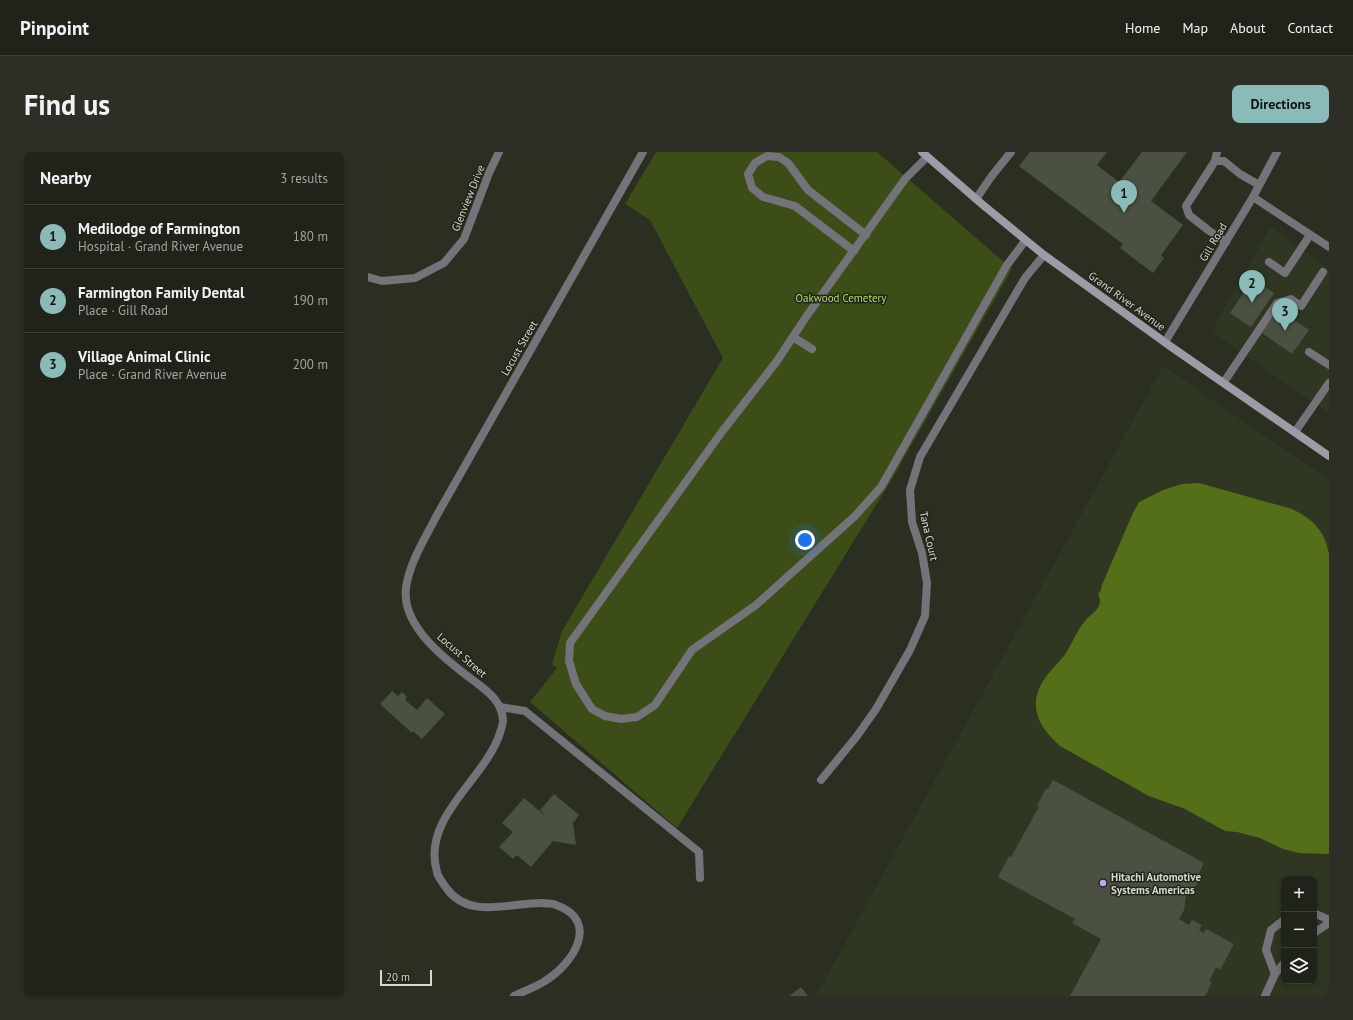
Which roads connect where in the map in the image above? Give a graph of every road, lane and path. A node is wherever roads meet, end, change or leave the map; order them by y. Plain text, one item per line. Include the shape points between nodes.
1 (499, 152) edge
2 (643, 152) edge
3 (1217, 152) edge
4 (1278, 152) edge
5 (1010, 153) edge
6 (924, 155) edge
7 (1214, 161) junction
8 (1259, 185) junction
9 (1253, 197) junction
10 (976, 199) junction
11 (866, 235) junction
12 (1310, 235) junction
13 (1025, 241) junction
14 (1226, 242) junction
15 (1329, 247) edge
16 (854, 251) junction
17 (1044, 255) junction
18 (1269, 262) dead end
19 (1323, 272) dead end
20 (368, 277) edge
21 (793, 337) junction
22 (1165, 342) junction
23 (812, 349) dead end
24 (1309, 352) dead end
25 (1329, 365) edge
26 (1224, 382) junction
27 (1329, 383) edge
28 (1295, 432) junction
29 (1329, 456) edge
30 (500, 707) junction
31 (821, 780) dead end
32 (700, 878) dead end
33 (1317, 915) edge
34 (1281, 922) edge
35 (1329, 922) edge
36 (1317, 931) edge
37 (1281, 967) edge
38 (1276, 974) junction
39 (514, 996) edge
40 (1265, 996) edge

1 - 20 street, Glenview Drive via 464,239 444,263 415,278 382,281
2 - 30 street, Locust Street via 410,569 406,589 407,608 419,630 436,650 491,694
3 - 7 street
4 - 8 street, Gill Road
5 - 10 street
6 - 10 main road, Grand River Avenue
6 - 11 street
7 - 8 street via 1224,161
7 - 14 street via 1186,206 1189,215
8 - 9 street, Gill Road
9 - 12 street
9 - 14 street, Gill Road
10 - 13 main road, Grand River Avenue
11 - 16 street
11 - 16 street via 808,190 788,163 779,157 767,156 755,163 748,174 752,188 763,197 795,206
12 - 15 street
12 - 18 street via 1286,273
13 - 17 main road, Grand River Avenue
13 - 21 street via 1007,265 881,487 855,516 756,605 692,650 655,705 638,717 621,719 605,716 592,708 576,684 569,661 570,644
14 - 22 street, Gill Road
16 - 21 street
17 - 22 main road, Grand River Avenue
17 - 31 street, Tana Court via 1025,278 920,457 910,490 912,522 928,583 925,616 910,650 876,709
19 - 26 street via 1301,306 1291,299 1277,303
21 - 23 street
22 - 26 main road, Grand River Avenue
24 - 25 street
26 - 28 main road, Grand River Avenue
27 - 28 street
28 - 29 main road, Grand River Avenue
30 - 32 street via 525,711 699,852
30 - 39 street via 503,721 496,746 445,818 437,837 434,854 437,872 444,884 451,895 463,902 492,908 531,903 554,904 568,910 577,920 580,941 563,967 546,981
33 - 35 street
34 - 38 street via 1271,930 1266,950
35 - 36 street
37 - 38 street
38 - 40 street

